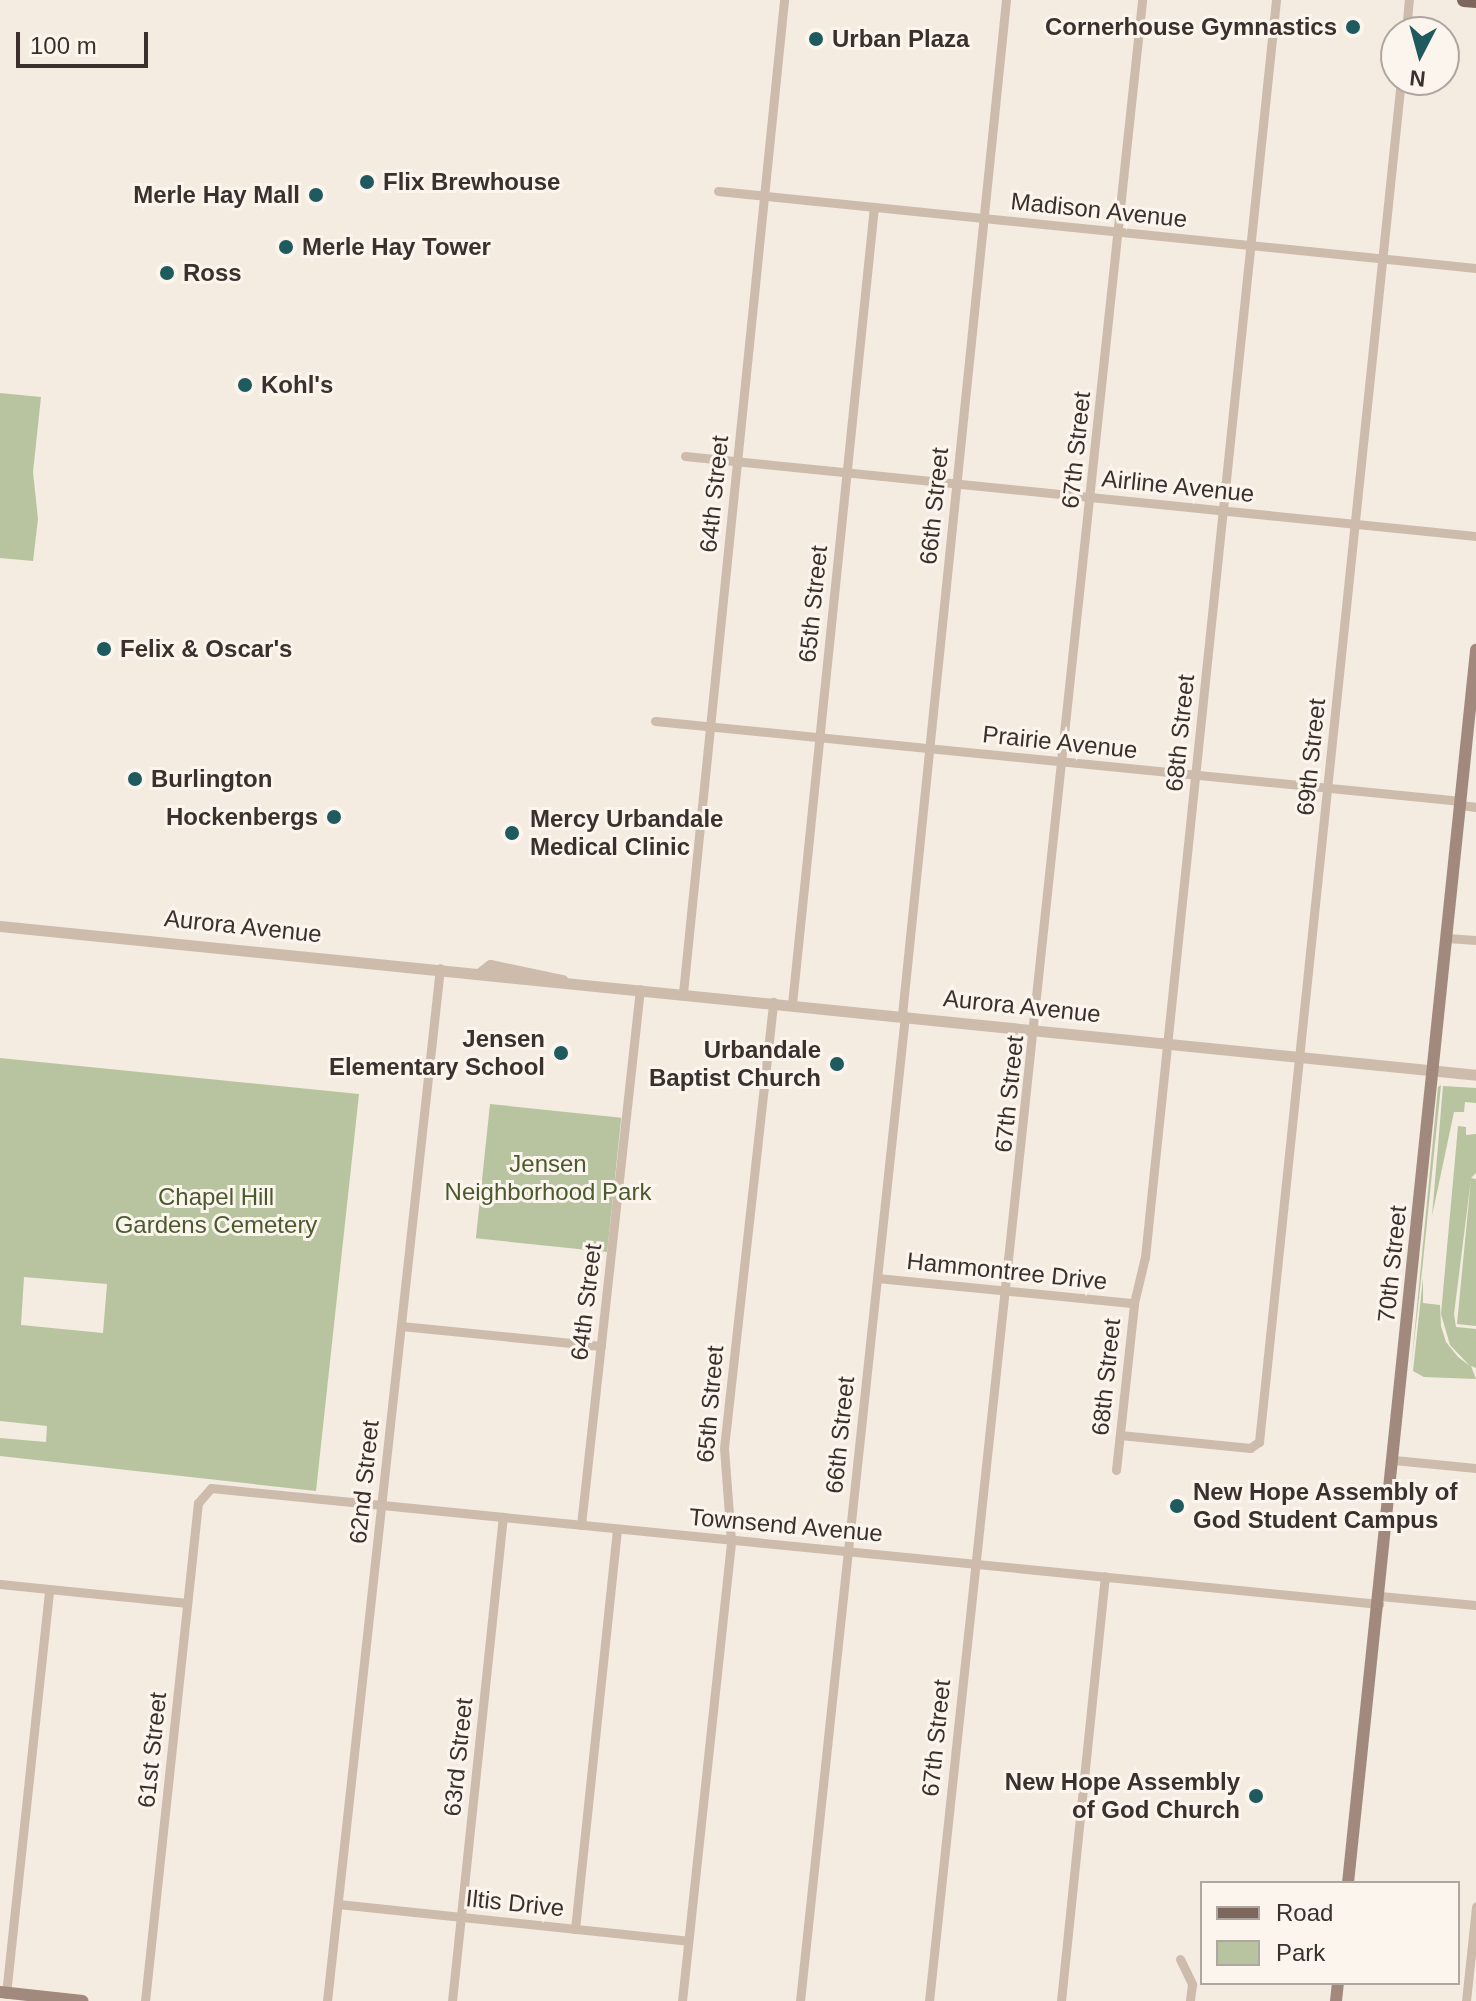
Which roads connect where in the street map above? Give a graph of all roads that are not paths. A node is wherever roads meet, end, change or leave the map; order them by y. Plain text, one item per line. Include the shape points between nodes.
1 (784, 0) edge
2 (1006, 0) edge
3 (1142, 0) edge
4 (1276, 0) edge
5 (1464, 0) edge
6 (1476, 1) edge
7 (1399, 96) edge
8 (718, 191) dead end
9 (765, 196) junction
10 (874, 207) junction
11 (983, 218) junction
12 (1118, 232) junction
13 (1251, 245) junction
14 (1382, 259) junction
15 (1476, 268) edge
16 (685, 456) dead end
17 (737, 462) junction
18 (847, 473) junction
19 (956, 484) junction
20 (1091, 497) junction
21 (1223, 510) junction
22 (1354, 524) junction
23 (1476, 536) edge
24 (1476, 650) edge
25 (655, 721) dead end
26 (709, 727) junction
27 (819, 738) junction
28 (929, 749) junction
29 (1064, 763) junction
30 (1195, 776) junction
31 (1327, 789) junction
32 (1460, 803) junction
33 (1476, 807) edge
34 (0, 926) edge
35 (1447, 938) junction
36 (1476, 940) edge
37 (440, 968) junction
38 (640, 989) junction
39 (683, 993) junction
40 (773, 1002) junction
41 (792, 1004) junction
42 (904, 1016) junction
43 (1036, 1029) junction
44 (1168, 1043) junction
45 (1300, 1057) junction
46 (1434, 1071) junction
47 (1476, 1075) edge
48 (877, 1278) junction
49 (1004, 1290) junction
50 (1134, 1303) junction
51 (401, 1326) junction
52 (601, 1346) junction
53 (1120, 1435) junction
54 (1394, 1460) junction
55 (1476, 1468) edge
56 (1116, 1470) dead end
57 (198, 1503) joint
58 (382, 1504) junction
59 (503, 1517) junction
60 (581, 1525) junction
61 (617, 1529) junction
62 (731, 1541) junction
63 (847, 1551) junction
64 (974, 1563) junction
65 (1105, 1576) junction
66 (0, 1584) edge
67 (49, 1589) junction
68 (1379, 1600) junction
69 (187, 1603) junction
70 (1476, 1605) edge
71 (1348, 1881) edge
72 (338, 1904) junction
73 (1476, 1907) edge
74 (461, 1917) junction
75 (575, 1929) junction
76 (688, 1941) junction
77 (1180, 1959) dead end
78 (8, 1995) edge
79 (83, 2001) edge
80 (145, 2001) edge
81 (327, 2001) edge
82 (452, 2001) edge
83 (682, 2001) edge
84 (800, 2001) edge
85 (929, 2001) edge
86 (1061, 2001) edge
87 (1190, 2001) edge
88 (1466, 2001) edge

1 - 9 street, 64th Street
2 - 11 street, 66th Street
3 - 12 street, 67th Street
4 - 13 street, 68th Street
5 - 6 main road
7 - 14 street, 69th Street
8 - 9 street, Madison Avenue
9 - 10 street, Madison Avenue
9 - 17 street, 64th Street
10 - 11 street, Madison Avenue
10 - 18 street, 65th Street
11 - 12 street, Madison Avenue
11 - 19 street, 66th Street
12 - 13 street, Madison Avenue
12 - 20 street, 67th Street
13 - 14 street, Madison Avenue
13 - 21 street, 68th Street
14 - 15 street, Madison Avenue
14 - 22 street, 69th Street
16 - 17 street, Airline Avenue
17 - 18 street, Airline Avenue
17 - 26 street, 64th Street
18 - 19 street, Airline Avenue
18 - 27 street, 65th Street
19 - 20 street, Airline Avenue
19 - 28 street, 66th Street
20 - 21 street, Airline Avenue
20 - 29 street, 67th Street
21 - 22 street, Airline Avenue
21 - 30 street, 68th Street
22 - 23 street, Airline Avenue
22 - 31 street, 69th Street
24 - 32 main road, 70th Street
25 - 26 street, Prairie Avenue
26 - 27 street, Prairie Avenue
26 - 39 street, 64th Street
27 - 28 street, Prairie Avenue
27 - 41 street, 65th Street
28 - 29 street, Prairie Avenue
28 - 42 street, 66th Street
29 - 30 street, Prairie Avenue
29 - 43 street, 67th Street
30 - 31 street, Prairie Avenue
30 - 44 street, 68th Street
31 - 32 street, Prairie Avenue
31 - 45 street, 69th Street
32 - 33 street, Prairie Avenue
32 - 35 main road, 70th Street
34 - 37 street, Aurora Avenue
35 - 36 street
35 - 46 main road, 70th Street
37 - 38 street, Aurora Avenue via 481,972 490,965
37 - 51 street, 62nd Street
38 - 39 street, Aurora Avenue
38 - 52 street, 64th Street
39 - 40 street, Aurora Avenue
40 - 41 street, Aurora Avenue
40 - 62 street, 65th Street via 724,1448
41 - 42 street, Aurora Avenue
42 - 43 street, Aurora Avenue
42 - 48 street, 66th Street
43 - 44 street, Aurora Avenue
43 - 49 street, 67th Street
44 - 45 street, Aurora Avenue
44 - 50 street, 68th Street via 1145,1257
45 - 46 street, Aurora Avenue
45 - 53 street, 69th Street via 1259,1438 1250,1448
46 - 47 street, Aurora Avenue
46 - 54 main road, 70th Street
48 - 49 street, Hammontree Drive
48 - 63 street, 66th Street
49 - 50 street, Hammontree Drive
49 - 64 street, 67th Street
50 - 53 street, 68th Street
51 - 52 street
51 - 58 street, 62nd Street
52 - 60 street, 64th Street
53 - 56 street, 68th Street
54 - 55 street
54 - 68 main road, 70th Street
57 - 58 street, Townsend Avenue via 204,1491 218,1487
57 - 69 street, 61st Street
58 - 59 street, Townsend Avenue
58 - 72 street, 62nd Street
59 - 60 street, Townsend Avenue
59 - 74 street, 63rd Street
60 - 61 street, Townsend Avenue
61 - 62 street, Townsend Avenue
61 - 75 street
62 - 63 street, Townsend Avenue
62 - 76 street, 65th Street
63 - 64 street, Townsend Avenue
63 - 84 street, 66th Street
64 - 65 street, Townsend Avenue
64 - 85 street, 67th Street
65 - 68 street, Townsend Avenue
65 - 86 street
66 - 67 street
67 - 69 street
67 - 78 street
68 - 70 street, Townsend Avenue
68 - 71 main road, 70th Street
69 - 80 street, 61st Street
72 - 74 street, Iltis Drive
72 - 81 street, 62nd Street
73 - 88 street
74 - 75 street, Iltis Drive
74 - 82 street, 63rd Street
75 - 76 street, Iltis Drive
76 - 83 street, 65th Street
77 - 87 street via 1192,1984
78 - 79 main road

